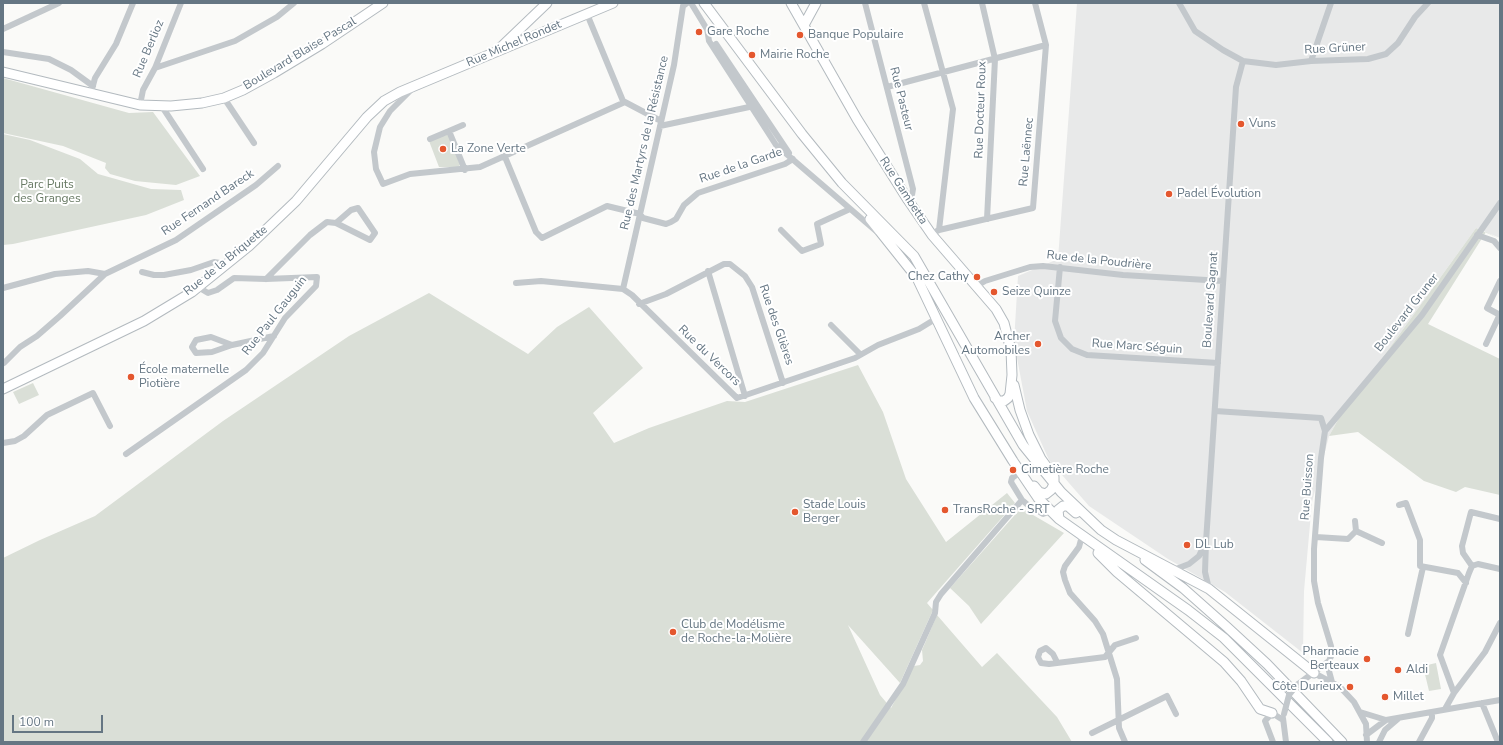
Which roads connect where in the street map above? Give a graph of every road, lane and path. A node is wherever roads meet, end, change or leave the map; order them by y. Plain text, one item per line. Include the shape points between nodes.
1 (59, 3) edge
2 (133, 3) edge
3 (181, 3) edge
4 (294, 3) edge
5 (383, 3) edge
6 (547, 3) edge
7 (613, 3) edge
8 (687, 3) edge
9 (691, 3) edge
10 (704, 3) edge
11 (791, 3) edge
12 (816, 3) edge
13 (865, 3) edge
14 (924, 3) edge
15 (982, 3) edge
16 (1035, 3) edge
17 (1179, 3) edge
18 (1331, 3) edge
19 (1428, 3) edge
20 (587, 14) junction
21 (804, 25) junction
22 (3, 28) edge
23 (1046, 45) junction
24 (3, 52) edge
25 (496, 52) junction
26 (995, 59) junction
27 (1243, 61) junction
28 (1311, 61) junction
29 (155, 68) junction
30 (3, 72) edge
31 (943, 72) junction
32 (415, 86) junction
33 (887, 87) junction
34 (92, 89) junction
35 (224, 98) junction
36 (625, 102) junction
37 (140, 105) junction
38 (161, 105) junction
39 (753, 106) junction
40 (660, 123) junction
41 (463, 125) dead end
42 (449, 131) junction
43 (802, 134) junction
44 (430, 139) dead end
45 (254, 143) dead end
46 (341, 147) joint
47 (505, 157) junction
48 (793, 159) junction
49 (278, 166) dead end
50 (203, 169) dead end
51 (465, 170) junction
52 (908, 200) junction
53 (1500, 203) edge
54 (850, 209) junction
55 (640, 214) junction
56 (987, 219) junction
57 (336, 223) junction
58 (780, 230) dead end
59 (936, 232) junction
60 (1477, 236) junction
61 (891, 244) junction
62 (1500, 248) edge
63 (226, 264) junction
64 (1060, 267) junction
65 (708, 271) junction
66 (142, 272) dead end
67 (104, 275) junction
68 (266, 279) junction
69 (1223, 281) junction
70 (1500, 281) edge
71 (516, 283) dead end
72 (198, 287) junction
73 (976, 287) junction
74 (3, 288) edge
75 (623, 289) junction
76 (639, 304) junction
77 (1500, 314) edge
78 (937, 318) junction
79 (831, 325) dead end
80 (274, 336) junction
81 (1486, 344) dead end
82 (232, 345) junction
83 (860, 354) junction
84 (3, 363) edge
85 (1218, 363) junction
86 (1012, 375) junction
87 (783, 383) junction
88 (3, 389) edge
89 (744, 396) junction
90 (995, 398) junction
91 (980, 408) junction
92 (1215, 411) junction
93 (110, 426) dead end
94 (1325, 432) junction
95 (3, 443) edge
96 (126, 454) dead end
97 (1020, 472) junction
98 (1054, 480) junction
99 (1022, 500) junction
100 (1399, 505) dead end
101 (1050, 511) junction
102 (1059, 519) junction
103 (1500, 519) edge
104 (1355, 521) dead end
105 (1356, 530) junction
106 (1082, 536) junction
107 (1316, 537) junction
108 (1118, 541) junction
109 (1206, 542) junction
110 (1382, 543) dead end
111 (1472, 566) junction
112 (1423, 567) junction
113 (1168, 568) junction
114 (1500, 569) edge
115 (1466, 583) junction
116 (1209, 589) junction
117 (1500, 623) edge
118 (1408, 634) dead end
119 (1136, 638) dead end
120 (1109, 651) junction
121 (1329, 661) junction
122 (1056, 662) dead end
123 (1314, 673) junction
124 (1332, 682) junction
125 (1454, 693) junction
126 (1500, 700) edge
127 (1482, 703) junction
128 (1445, 710) junction
129 (1360, 712) junction
130 (1272, 713) junction
131 (1176, 714) dead end
132 (1432, 715) junction
133 (1283, 717) junction
134 (1400, 717) junction
135 (1119, 720) junction
136 (1386, 720) junction
137 (1092, 733) dead end
138 (1366, 735) junction
139 (863, 742) edge
140 (1125, 742) edge
141 (1273, 742) edge
142 (1286, 742) edge
143 (1328, 742) edge
144 (1342, 742) edge
145 (1367, 742) edge
146 (1379, 742) edge
147 (1419, 742) edge
148 (1498, 742) edge

1 - 22 street
2 - 34 street via 116,44 95,78
3 - 29 street, Rue Berlioz
4 - 29 street via 277,17 235,41
5 - 35 main road, Boulevard Blaise Pascal via 274,73
6 - 25 main road
7 - 20 main road, Rue Michel Rondet
8 - 40 street, Rue des Martyrs de la Résistance via 684,6 674,65
9 - 39 street via 707,28 709,41
10 - 43 main road
11 - 21 main road, Rue Gambetta
12 - 21 main road
13 - 33 street, Rue Pasteur
14 - 31 street
15 - 26 street, Rue Docteur Roux
16 - 23 street, Rue Laënnec
17 - 27 street via 1195,31
18 - 28 street
19 - 28 street, Rue Grüner via 1398,43 1386,54 1368,60
20 - 25 main road, Rue Michel Rondet
20 - 36 street
21 - 52 main road, Rue Gambetta via 857,119
23 - 26 street
23 - 56 street, Rue Laënnec via 1033,208
24 - 34 street, Boulevard Blaise Pascal via 49,59 71,70
25 - 32 main road, Rue Michel Rondet
26 - 31 street
26 - 56 street, Rue Docteur Roux
27 - 28 street, Rue Grüner via 1276,65
27 - 69 street, Boulevard Sagnat via 1236,87
29 - 37 street, Rue Berlioz via 143,90
30 - 34 main road, Boulevard Blaise Pascal
31 - 33 street
31 - 59 street via 953,109
32 - 46 main road, Rue Michel Rondet via 384,101
32 - 51 street via 390,111 380,127 374,152 376,169 383,184 410,174
33 - 52 street, Rue Pasteur via 913,189
34 - 37 main road, Boulevard Blaise Pascal
35 - 38 main road, Boulevard Blaise Pascal via 202,103
35 - 45 street
36 - 40 street
36 - 47 street
37 - 38 main road, Boulevard Blaise Pascal
38 - 50 street
39 - 40 street
39 - 48 street via 776,145
40 - 55 street, Rue des Martyrs de la Résistance
41 - 42 street
42 - 44 street
42 - 51 street
43 - 61 main road via 832,176
43 - 90 main road via 846,187 914,256
46 - 63 main road, Rue de la Briquette via 296,201 249,246
47 - 51 street
47 - 55 street via 536,232 542,238 607,206
48 - 54 street
48 - 55 street, Rue de la Garde via 785,164 698,193 684,205 676,218 666,224 643,218
49 - 67 street, Rue Fernand Bareck via 256,185 176,240
52 - 59 main road, Rue Gambetta
53 - 60 street, Boulevard Gruner
54 - 58 street via 817,224 820,244 802,251
54 - 61 street
55 - 75 street, Rue des Martyrs de la Résistance
56 - 59 street, Rue Laënnec
57 - 57 street via 370,240 375,233 358,208 351,210
57 - 68 street via 326,222
59 - 73 main road, Rue Gambetta
60 - 62 street via 1494,241
60 - 94 street, Boulevard Gruner via 1422,315
61 - 78 main road via 917,278
63 - 66 street via 214,262 164,275
63 - 72 main road, Rue de la Briquette
64 - 69 street, Rue de la Poudrière via 1123,276
64 - 73 street, Rue de la Poudrière via 1030,267 985,281
64 - 85 street, Rue Marc Séguin via 1055,321 1061,338 1072,349 1087,355
65 - 76 street, Rue des Glières via 666,294
65 - 87 street, Rue des Glières via 730,264 745,276 752,287
65 - 89 street
67 - 74 street via 88,271 55,274
67 - 84 street, Rue Fernand Bareck
68 - 72 street, Rue Paul Gauguin via 234,278 208,293
68 - 80 street, Rue Paul Gauguin via 317,277 316,286 285,318
69 - 85 street, Boulevard Sagnat
70 - 77 street via 1487,308
71 - 75 street via 541,281
72 - 88 main road, Rue de la Briquette via 144,321
73 - 86 main road, Rue Gambetta via 996,309 1004,323 1011,350
75 - 76 street, Rue du Vercors
76 - 89 street, Rue du Vercors via 736,398
77 - 81 street
78 - 83 street, Rue du Vercors via 919,329
78 - 91 main road
79 - 83 street
80 - 82 street
80 - 96 street, Rue Paul Gauguin via 263,353 246,370
82 - 82 street via 212,352 196,353 192,347 196,340 211,337
83 - 87 street, Rue du Vercors
85 - 92 street, Boulevard Sagnat
86 - 90 main road via 1008,398 999,401
86 - 98 main road via 1024,423
87 - 89 street, Rue du Vercors
90 - 98 main road via 1023,444
91 - 97 main road
91 - 98 main road via 992,418 1039,492 1046,494 1051,490
92 - 94 street via 1321,418
92 - 109 street, Boulevard Sagnat
93 - 95 street via 93,392 47,415 24,436
94 - 107 street, Rue Buisson via 1320,458
97 - 99 street via 1011,482
97 - 101 main road via 1031,490
98 - 108 main road via 1101,530
99 - 101 street via 1043,514
99 - 139 street via 941,594 903,684
100 - 112 street via 1406,503 1420,540 1420,566
101 - 102 main road
102 - 106 main road
102 - 108 main road via 1058,510 1068,506 1099,533
103 - 111 street via 1471,512 1462,553
104 - 105 street
105 - 107 street via 1348,538
105 - 110 street
106 - 120 street via 1080,547 1065,566 1064,580 1070,593 1095,621
106 - 130 main road via 1117,572 1224,662 1260,709
106 - 143 main road via 1224,638
107 - 121 street, Rue Buisson via 1314,581 1331,646 1332,654
108 - 113 main road
108 - 144 main road via 1178,584 1227,627 1267,664
109 - 113 street via 1199,556 1189,564 1176,569
109 - 116 street, Boulevard Sagnat via 1205,572
111 - 114 street via 1478,564
111 - 115 street
112 - 115 street via 1458,573
112 - 118 street
113 - 116 main road
115 - 125 street via 1440,655
116 - 123 main road
117 - 125 street via 1485,652
119 - 120 street via 1115,645
120 - 122 street via 1105,657
120 - 135 street via 1117,679
121 - 123 street
121 - 124 street, Rue Buisson
123 - 124 street
123 - 133 street, bridge via 1297,685 1289,696
124 - 129 street via 1347,694
125 - 128 street
126 - 127 street
127 - 128 street
127 - 148 street
128 - 132 street
129 - 136 street
129 - 138 street via 1366,724
130 - 133 street
130 - 141 street via 1265,721
131 - 135 street via 1167,696
132 - 134 street
132 - 147 street
133 - 142 street
134 - 136 street
134 - 146 street via 1385,730
135 - 137 street
135 - 140 street via 1119,728
136 - 138 street
138 - 145 street

